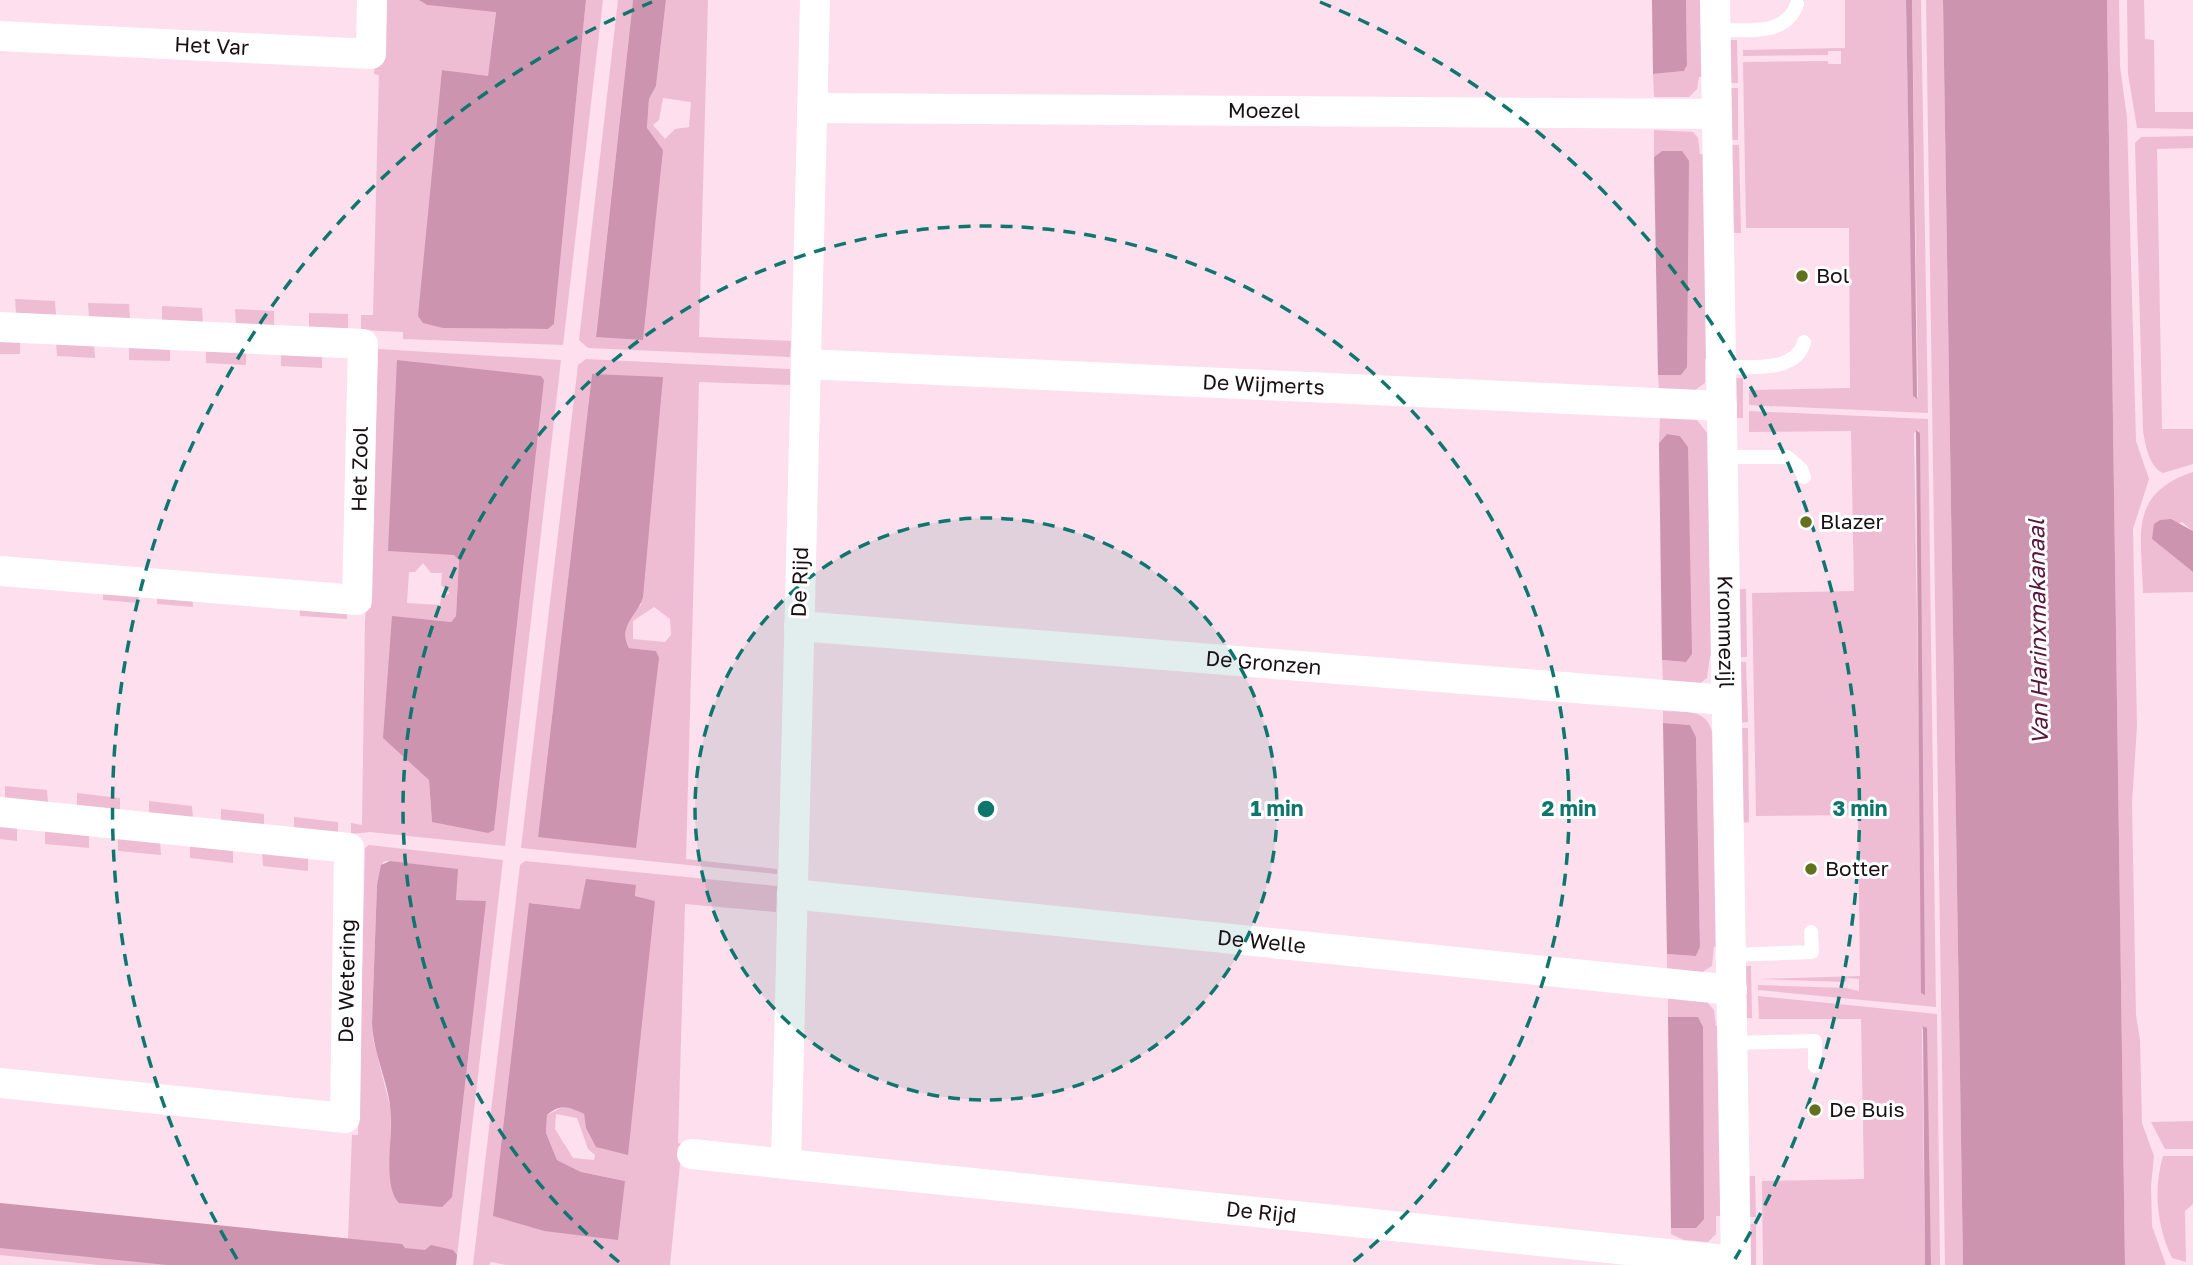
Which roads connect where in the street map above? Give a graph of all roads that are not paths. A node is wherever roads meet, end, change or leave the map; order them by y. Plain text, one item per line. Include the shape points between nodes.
1 (372, 0) edge
2 (815, 0) edge
3 (1715, 0) edge
4 (1797, 4) dead end
5 (1715, 30) junction
6 (0, 36) edge
7 (812, 108) junction
8 (1717, 114) junction
9 (0, 327) edge
10 (1804, 342) dead end
11 (806, 364) junction
12 (1721, 367) junction
13 (1722, 406) junction
14 (1723, 457) junction
15 (1804, 477) dead end
16 (0, 571) edge
17 (799, 626) junction
18 (1726, 700) junction
19 (0, 812) edge
20 (792, 894) junction
21 (1811, 932) dead end
22 (1731, 955) junction
23 (1732, 990) junction
24 (1733, 1043) junction
25 (1815, 1066) dead end
26 (0, 1083) edge
27 (692, 1154) dead end
28 (786, 1164) junction
29 (1736, 1263) edge

1 - 6 street, Het Var via 371,54
2 - 7 street, De Rijd
3 - 5 street, Krommezijl
4 - 5 lane via 1788,20 1773,29
5 - 8 street, Krommezijl
7 - 8 street, Moezel
7 - 11 street, De Rijd
8 - 12 street, Krommezijl
9 - 16 street, Het Zool via 363,344 357,600
10 - 12 lane via 1798,355 1787,362
11 - 13 street, De Wijmerts
11 - 17 street, De Rijd
12 - 13 street, Krommezijl
13 - 14 street, Krommezijl
14 - 15 lane via 1779,454 1795,462
14 - 18 street, Krommezijl
17 - 18 street, De Gronzen
17 - 20 street, De Rijd
18 - 22 street, Krommezijl
19 - 26 street, De Wetering via 349,848 345,1118
20 - 23 street, De Welle
20 - 28 street, De Rijd
21 - 22 lane via 1812,952
22 - 23 street, Krommezijl
23 - 24 street, Krommezijl
24 - 25 lane via 1815,1041
24 - 29 street, Krommezijl
27 - 28 street, De Rijd
28 - 29 street, De Rijd

